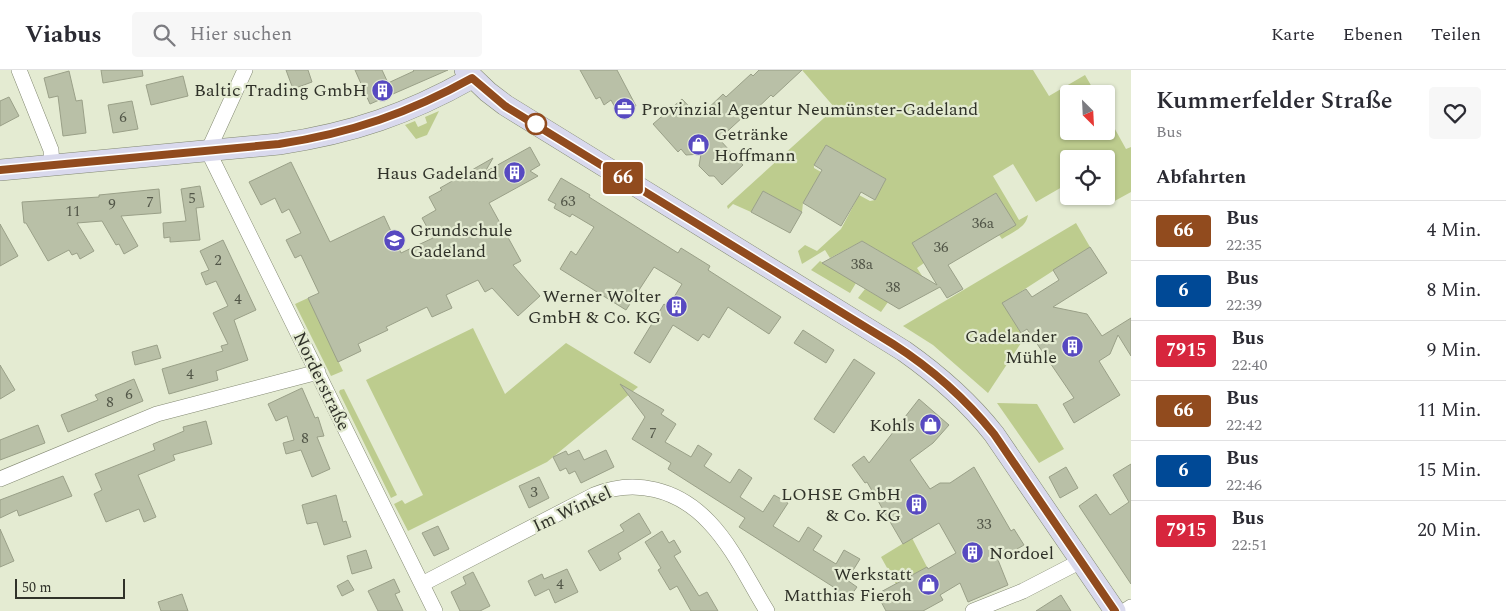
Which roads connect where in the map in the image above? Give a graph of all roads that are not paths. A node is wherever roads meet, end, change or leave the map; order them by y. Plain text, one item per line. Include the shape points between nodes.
1 (19, 70) edge
2 (245, 70) edge
3 (469, 74) edge
4 (208, 151) junction
5 (52, 164) junction
6 (0, 170) edge
7 (318, 372) junction
8 (0, 479) edge
9 (1081, 561) junction
10 (422, 584) junction
11 (1131, 607) edge
12 (436, 611) edge
13 (767, 611) edge
14 (972, 611) edge
15 (1115, 611) edge
16 (1125, 611) edge

1 - 5 street via 51,150
2 - 4 street
3 - 4 main road via 439,97 342,133 279,144
3 - 9 main road via 505,106 882,337 938,376 975,410 994,434
4 - 5 main road
4 - 7 street, Norderstraße
5 - 6 main road
7 - 8 street via 157,414
7 - 10 street, Norderstraße
9 - 14 street via 1023,591
9 - 15 main road
10 - 12 street, Norderstraße
10 - 13 street, Im Winkel via 594,495 608,489 633,486 669,495 701,514 723,539
11 - 16 street

